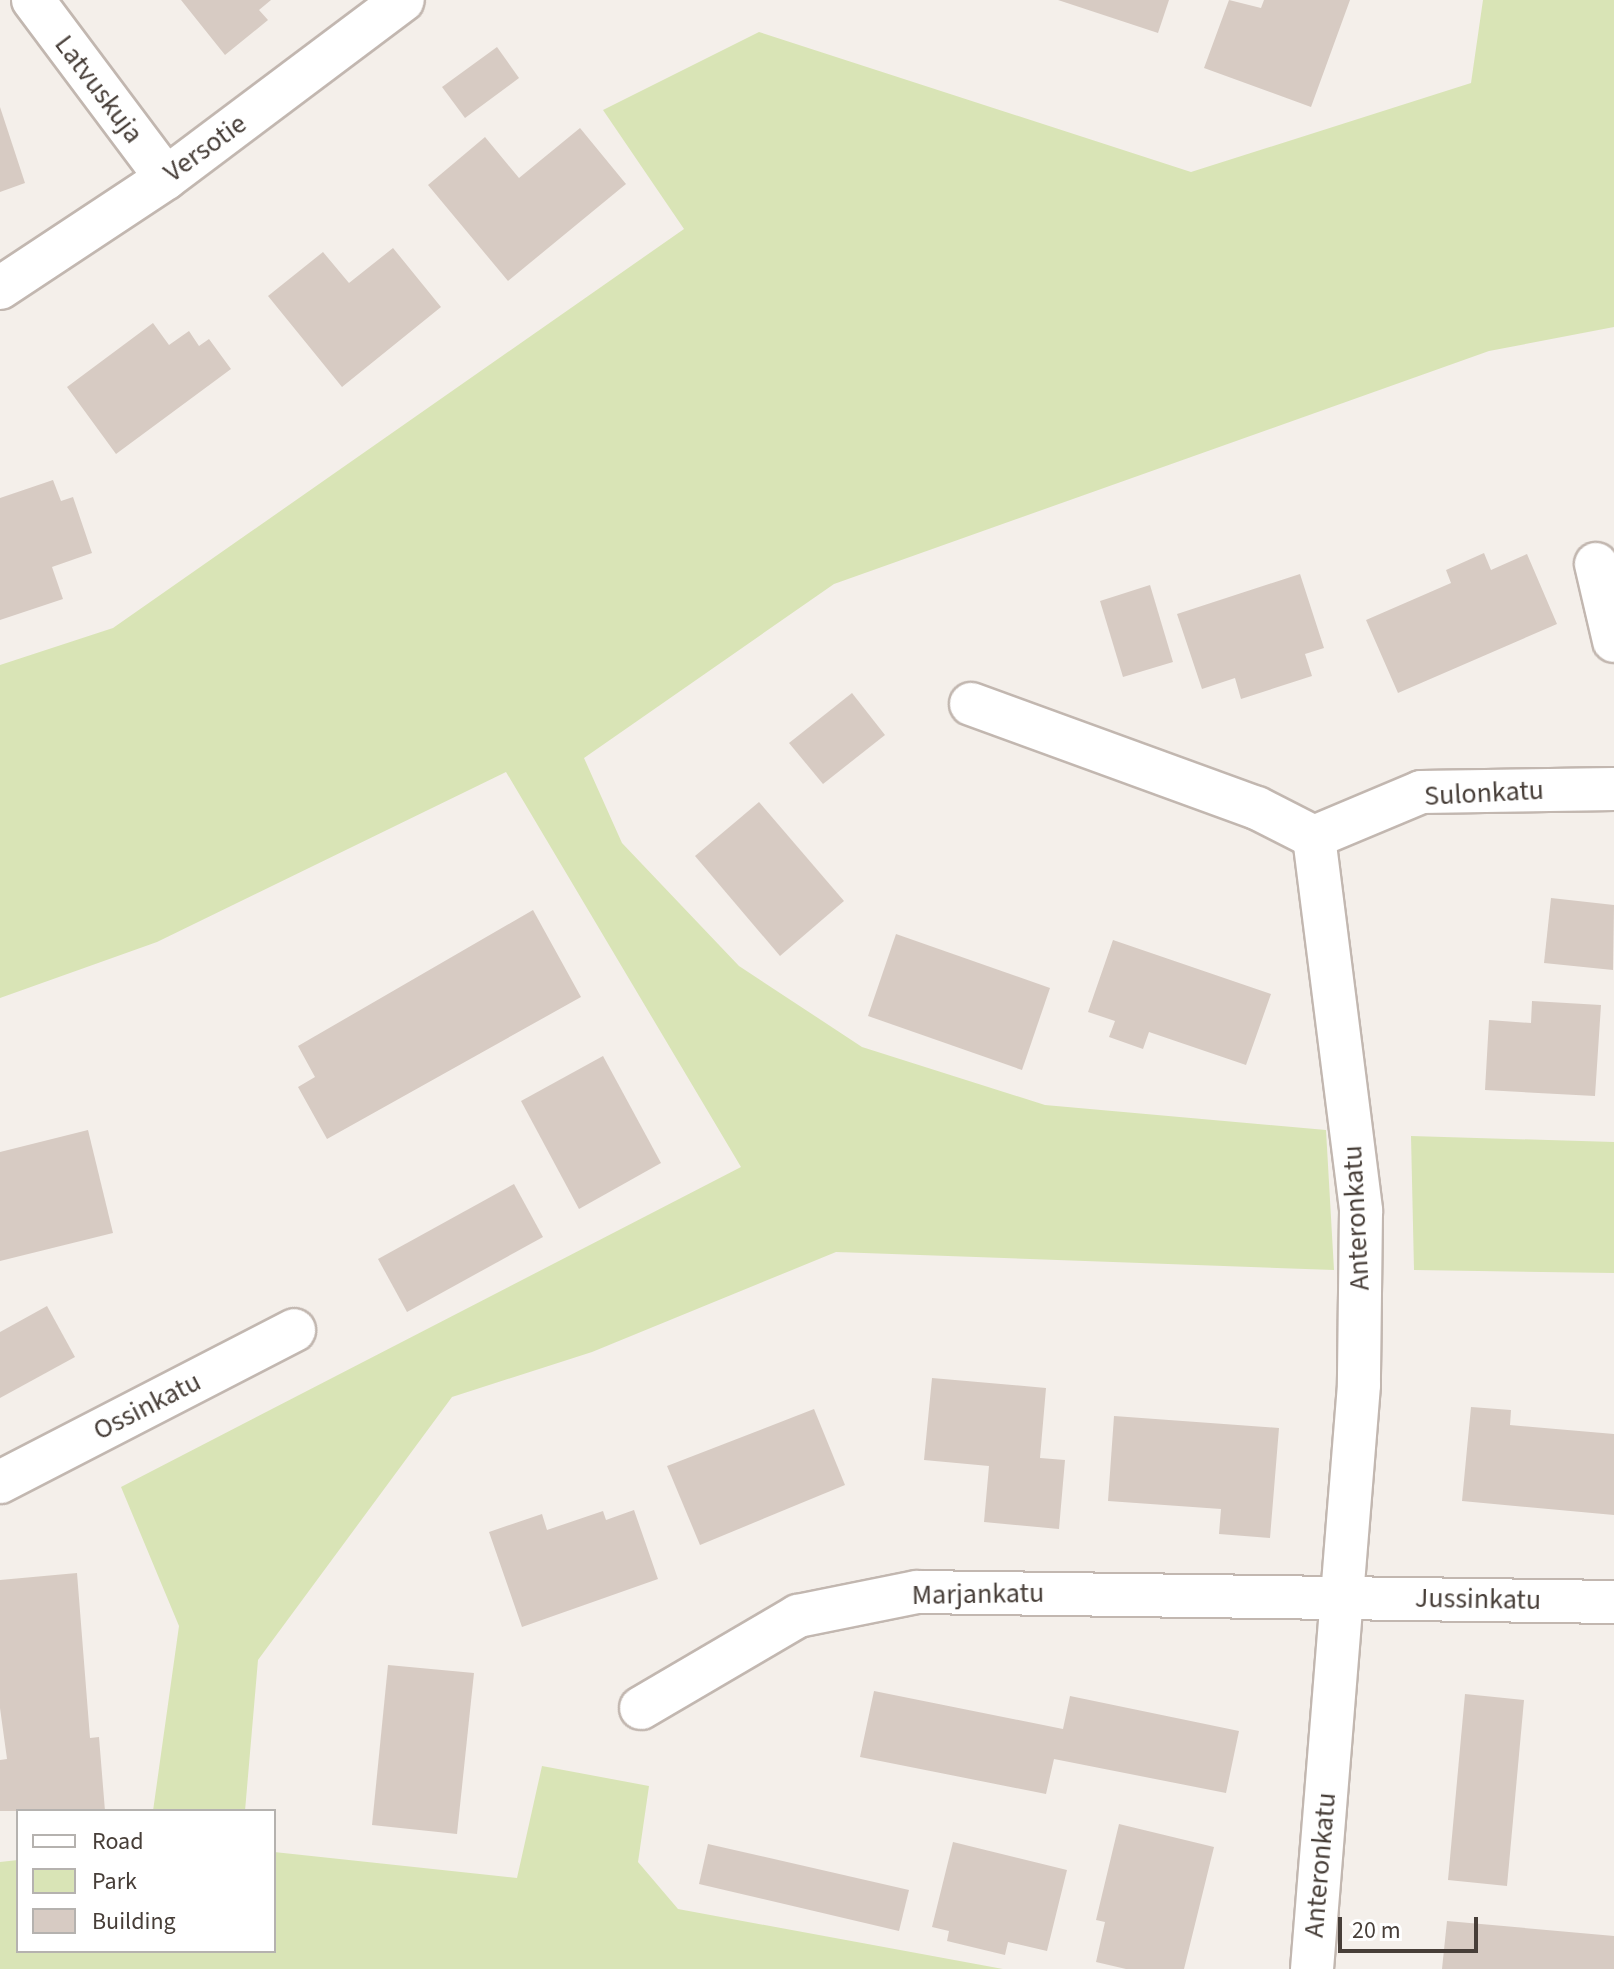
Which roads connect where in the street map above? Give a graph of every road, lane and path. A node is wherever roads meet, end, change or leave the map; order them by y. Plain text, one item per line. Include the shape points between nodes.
1 (33, 0) edge
2 (403, 0) edge
3 (166, 178) junction
4 (0, 288) edge
5 (1596, 564) dead end
6 (1614, 641) edge
7 (971, 704) dead end
8 (1614, 789) edge
9 (1314, 837) junction
10 (294, 1330) dead end
11 (0, 1482) edge
12 (1342, 1595) junction
13 (1614, 1602) edge
14 (641, 1708) dead end
15 (1312, 1969) edge

1 - 3 street, Latvuskuja
2 - 3 street, Versotie
3 - 4 street, Versotie
5 - 6 street
7 - 9 street via 1257,808
8 - 9 street, Sulonkatu via 1421,792
9 - 12 street, Anteronkatu via 1361,1211 1359,1385
10 - 11 street, Ossinkatu
12 - 13 street, Jussinkatu
12 - 14 street, Marjankatu via 917,1592 798,1616
12 - 15 street, Anteronkatu

